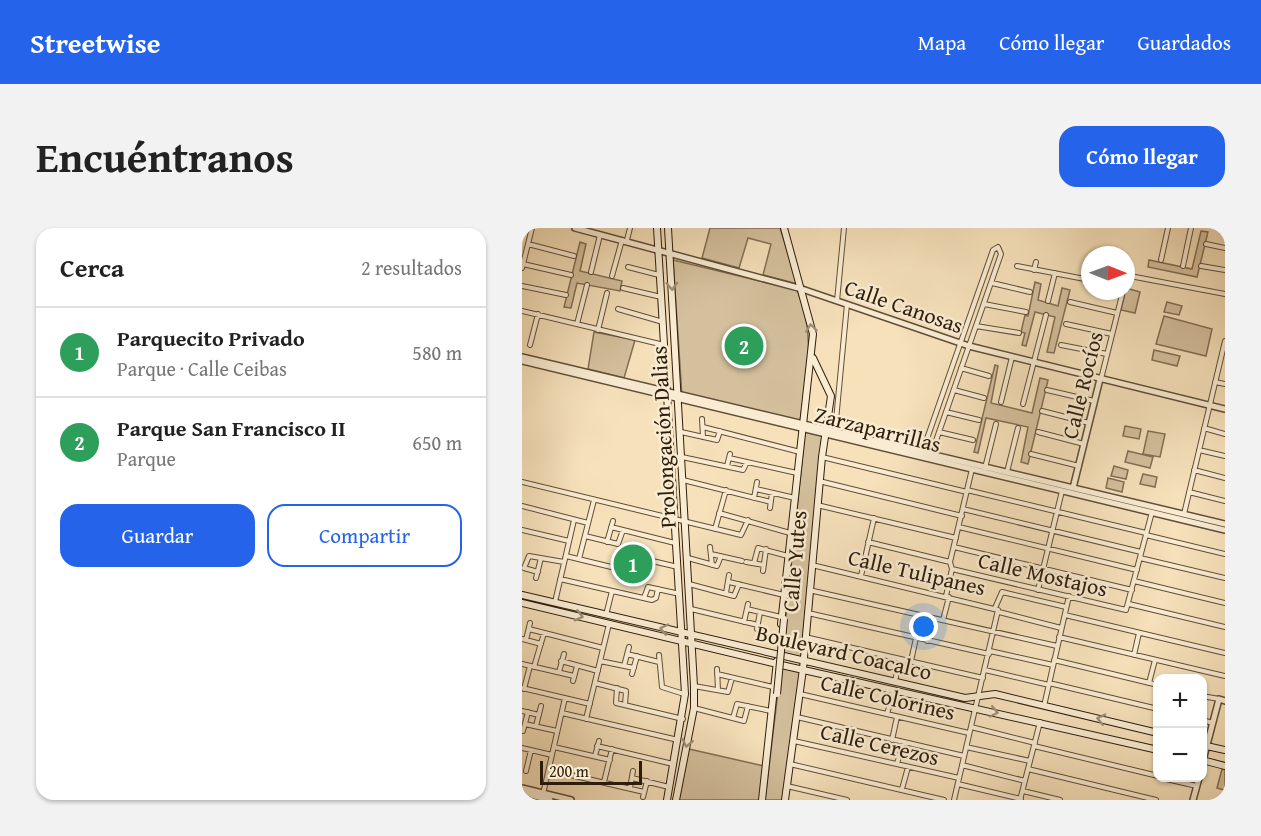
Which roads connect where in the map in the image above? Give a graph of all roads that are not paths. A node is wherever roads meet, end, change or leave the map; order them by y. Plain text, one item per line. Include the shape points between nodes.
1 (532, 228) edge
2 (579, 228) edge
3 (605, 228) edge
4 (630, 228) edge
5 (657, 228) edge
6 (668, 228) edge
7 (784, 228) edge
8 (844, 228) edge
9 (1168, 228) edge
10 (1191, 228) edge
11 (602, 235) junction
12 (624, 240) junction
13 (528, 244) junction
14 (1206, 244) dead end
15 (1225, 248) edge
16 (659, 250) junction
17 (670, 253) junction
18 (574, 256) dead end
19 (1161, 260) dead end
20 (1036, 262) dead end
21 (523, 266) edge
22 (1017, 266) dead end
23 (1183, 266) dead end
24 (1201, 266) dead end
25 (628, 267) dead end
26 (1034, 270) junction
27 (1225, 270) edge
28 (591, 272) dead end
29 (1055, 273) junction
30 (571, 275) dead end
31 (660, 275) junction
32 (612, 276) dead end
33 (1081, 278) edge
34 (1135, 278) edge
35 (992, 283) junction
36 (587, 285) dead end
37 (522, 286) edge
38 (623, 288) dead end
39 (802, 289) junction
40 (1030, 292) dead end
41 (607, 293) dead end
42 (1225, 294) edge
43 (566, 295) dead end
44 (661, 297) junction
45 (1121, 300) edge
46 (837, 301) junction
47 (1048, 301) dead end
48 (1070, 302) dead end
49 (847, 304) junction
50 (984, 304) junction
51 (618, 309) dead end
52 (522, 310) edge
53 (1026, 312) dead end
54 (1117, 313) junction
55 (538, 314) junction
56 (1046, 315) dead end
57 (663, 322) junction
58 (577, 324) junction
59 (1066, 324) dead end
60 (976, 326) junction
61 (598, 330) junction
62 (1019, 333) dead end
63 (1112, 334) junction
64 (1225, 341) edge
65 (961, 343) junction
66 (530, 345) dead end
67 (664, 345) junction
68 (1061, 345) dead end
69 (969, 346) junction
70 (812, 351) junction
71 (1107, 354) junction
72 (522, 357) edge
73 (1012, 357) junction
74 (1223, 359) edge
75 (522, 361) edge
76 (1033, 362) junction
77 (962, 368) junction
78 (989, 376) dead end
79 (1100, 380) junction
80 (1215, 382) junction
81 (1225, 384) edge
82 (954, 390) junction
83 (1047, 390) dead end
84 (668, 394) junction
85 (678, 396) junction
86 (984, 398) dead end
87 (1095, 401) junction
88 (1002, 402) dead end
89 (1023, 404) dead end
90 (1210, 405) junction
91 (1225, 409) edge
92 (1042, 411) dead end
93 (946, 412) junction
94 (702, 419) dead end
95 (980, 420) dead end
96 (1089, 423) junction
97 (996, 424) dead end
98 (803, 426) junction
99 (703, 427) junction
100 (1018, 428) dead end
101 (1204, 428) junction
102 (720, 431) junction
103 (825, 431) junction
104 (835, 431) junction
105 (681, 432) junction
106 (939, 432) junction
107 (1038, 432) dead end
108 (1225, 434) edge
109 (703, 437) junction
110 (973, 440) dead end
111 (1084, 444) junction
112 (1199, 450) junction
113 (800, 452) junction
114 (922, 454) junction
115 (1031, 454) dead end
116 (1225, 456) edge
117 (682, 457) junction
118 (822, 457) junction
119 (931, 457) junction
120 (747, 462) junction
121 (727, 465) junction
122 (1079, 466) junction
123 (973, 467) junction
124 (985, 468) junction
125 (1194, 470) junction
126 (797, 473) junction
127 (1006, 473) junction
128 (1225, 478) edge
129 (683, 480) junction
130 (819, 481) junction
131 (522, 482) edge
132 (757, 482) dead end
133 (1073, 488) junction
134 (756, 489) junction
135 (726, 490) junction
136 (967, 491) junction
137 (1062, 491) junction
138 (1189, 492) junction
139 (772, 493) junction
140 (754, 498) junction
141 (795, 498) junction
142 (594, 500) junction
143 (1225, 501) edge
144 (771, 502) junction
145 (817, 505) junction
146 (522, 506) edge
147 (770, 508) dead end
148 (963, 509) junction
149 (1057, 512) junction
150 (1152, 512) junction
151 (719, 513) junction
152 (1184, 515) junction
153 (962, 516) junction
154 (874, 518) junction
155 (675, 519) junction
156 (574, 520) junction
157 (748, 520) junction
158 (613, 521) dead end
159 (686, 522) junction
160 (588, 524) junction
161 (1225, 524) edge
162 (611, 527) junction
163 (959, 528) junction
164 (715, 529) junction
165 (522, 530) edge
166 (623, 530) junction
167 (1052, 530) junction
168 (1225, 530) edge
169 (791, 533) junction
170 (1146, 534) junction
171 (585, 536) junction
172 (956, 538) junction
173 (569, 541) junction
174 (607, 542) junction
175 (868, 542) junction
176 (676, 543) junction
177 (710, 547) dead end
178 (954, 547) junction
179 (766, 549) junction
180 (1047, 549) junction
181 (1142, 552) junction
182 (711, 554) junction
183 (1225, 554) edge
184 (566, 556) junction
185 (721, 556) junction
186 (789, 557) junction
187 (541, 558) junction
188 (641, 558) junction
189 (688, 558) junction
190 (1140, 558) junction
191 (579, 559) junction
192 (564, 562) junction
193 (950, 562) junction
194 (754, 563) junction
195 (712, 565) junction
196 (764, 565) junction
197 (812, 565) junction
198 (678, 567) junction
199 (523, 568) edge
200 (1043, 568) junction
201 (952, 569) junction
202 (1137, 570) junction
203 (625, 571) junction
204 (763, 571) dead end
205 (538, 572) junction
206 (729, 575) dead end
207 (861, 576) junction
208 (536, 578) dead end
209 (1225, 578) edge
210 (560, 579) junction
211 (1134, 581) junction
212 (729, 582) junction
213 (689, 584) junction
214 (739, 584) junction
215 (658, 589) junction
216 (809, 590) junction
217 (1038, 590) junction
218 (1132, 590) junction
219 (612, 591) junction
220 (726, 593) junction
221 (680, 594) junction
222 (522, 595) edge
223 (784, 595) junction
224 (947, 596) junction
225 (1069, 596) junction
226 (644, 598) junction
227 (522, 603) edge
228 (555, 603) junction
229 (1225, 603) edge
230 (1129, 604) junction
231 (1066, 607) junction
232 (691, 609) junction
233 (997, 610) junction
234 (760, 612) junction
235 (807, 613) junction
236 (606, 615) junction
237 (1065, 615) junction
238 (783, 618) junction
239 (933, 618) junction
240 (943, 620) junction
241 (744, 622) junction
242 (530, 623) dead end
243 (609, 624) junction
244 (1225, 627) edge
245 (1061, 628) junction
246 (529, 629) junction
247 (994, 632) junction
248 (544, 633) junction
249 (682, 633) junction
250 (1139, 633) junction
251 (805, 637) junction
252 (1059, 637) junction
253 (916, 638) junction
254 (692, 639) junction
255 (524, 640) edge
256 (927, 641) junction
257 (683, 642) junction
258 (541, 645) junction
259 (1057, 646) junction
260 (629, 647) dead end
261 (603, 648) junction
262 (989, 652) junction
263 (1225, 653) edge
264 (564, 654) dead end
265 (627, 654) junction
266 (659, 655) dead end
267 (1134, 655) junction
268 (637, 656) junction
269 (900, 659) junction
270 (777, 660) junction
271 (1054, 660) junction
272 (1155, 660) junction
273 (561, 661) junction
274 (600, 661) junction
275 (911, 661) junction
276 (659, 662) junction
277 (522, 664) edge
278 (803, 665) junction
279 (1053, 665) junction
280 (532, 666) junction
281 (577, 666) junction
282 (624, 666) junction
283 (634, 668) junction
284 (985, 670) junction
285 (598, 671) junction
286 (559, 672) junction
287 (632, 674) dead end
288 (1225, 676) edge
289 (732, 678) junction
290 (983, 678) junction
291 (595, 682) junction
292 (1149, 683) junction
293 (1049, 684) junction
294 (1153, 684) edge
295 (694, 686) junction
296 (894, 686) junction
297 (523, 688) edge
298 (617, 688) junction
299 (718, 690) junction
300 (775, 691) junction
301 (685, 694) junction
302 (799, 694) junction
303 (978, 696) junction
304 (1207, 697) edge
305 (565, 698) junction
306 (1222, 700) edge
307 (590, 704) junction
308 (625, 705) junction
309 (541, 706) dead end
310 (748, 706) junction
311 (1044, 706) junction
312 (694, 708) junction
313 (975, 708) junction
314 (1153, 708) edge
315 (522, 711) edge
316 (771, 711) junction
317 (528, 712) junction
318 (562, 713) junction
319 (887, 714) junction
320 (539, 715) junction
321 (796, 717) junction
322 (897, 717) junction
323 (733, 718) junction
324 (586, 719) junction
325 (683, 719) junction
326 (1207, 721) edge
327 (1040, 722) junction
328 (1213, 723) junction
329 (525, 724) junction
330 (536, 726) junction
331 (971, 727) junction
332 (524, 731) dead end
333 (557, 731) junction
334 (1153, 732) edge
335 (969, 733) junction
336 (679, 740) junction
337 (892, 740) junction
338 (1207, 740) edge
339 (793, 741) junction
340 (903, 742) junction
341 (1035, 744) junction
342 (1207, 746) edge
343 (554, 747) junction
344 (966, 747) junction
345 (522, 748) edge
346 (1153, 749) edge
347 (531, 750) junction
348 (612, 750) junction
349 (1225, 750) edge
350 (552, 755) junction
351 (595, 756) junction
352 (767, 756) junction
353 (964, 756) junction
354 (610, 759) junction
355 (1030, 761) junction
356 (1207, 763) edge
357 (522, 764) edge
358 (674, 764) junction
359 (790, 764) junction
360 (897, 764) junction
361 (528, 765) junction
362 (962, 765) junction
363 (1225, 765) edge
364 (908, 767) junction
365 (1028, 769) junction
366 (549, 770) junction
367 (526, 771) dead end
368 (633, 771) dead end
369 (1153, 775) edge
370 (632, 778) junction
371 (647, 781) junction
372 (958, 781) junction
373 (1025, 781) junction
374 (604, 782) junction
375 (1181, 782) edge
376 (1198, 782) edge
377 (787, 786) junction
378 (1197, 786) junction
379 (669, 787) junction
380 (522, 788) edge
381 (630, 788) junction
382 (902, 790) junction
383 (1023, 791) junction
384 (522, 793) edge
385 (543, 796) junction
386 (1020, 799) edge
387 (550, 800) edge
388 (571, 800) edge
389 (667, 800) edge
390 (676, 800) edge
391 (762, 800) edge
392 (785, 800) edge
393 (847, 800) edge
394 (944, 800) edge
395 (954, 800) edge
396 (1060, 800) edge
397 (1156, 800) edge
398 (1193, 800) edge

1 - 13 street
2 - 11 street, Calle Canosas
3 - 11 street
4 - 12 street
5 - 16 main road, Prolongación Dalias
6 - 17 main road, Prolongación Dalias
7 - 39 main road
8 - 46 street
9 - 19 street
10 - 23 street
11 - 12 street, Calle Canosas
11 - 28 street
12 - 16 street, Calle Canosas
12 - 32 street
13 - 18 street
13 - 21 street
14 - 15 street
16 - 17 street, Calle Canosas
16 - 31 main road, Prolongación Dalias
17 - 39 street, Calle Canosas
17 -> 85 main road, Prolongación Dalias
20 - 26 street
21 - 30 street
22 - 26 street
24 - 27 street
25 - 31 street
26 - 29 street
29 - 33 street
29 - 47 street
31 - 44 main road, Prolongación Dalias
34 - 42 street
35 - 40 street
35 - 50 street
35 - 65 street via 1001,254 998,247 993,250
36 - 58 street
37 - 43 street
38 - 44 street
39 - 46 street, Calle Canosas
70 -> 39 main road via 812,323
41 - 61 street
44 - 57 main road, Prolongación Dalias
45 - 54 street, Calle Rocíos
46 - 49 street, Calle Canosas
48 - 54 street
49 - 65 street, Calle Canosas
49 - 104 street
50 - 53 street
50 - 60 street
51 - 57 street
52 - 55 street
54 - 63 street, Calle Rocíos
55 - 58 street
55 - 66 street
56 - 76 street
57 - 67 main road, Prolongación Dalias
58 - 61 street
59 - 63 street
60 - 62 street
60 - 69 street
61 - 67 street
63 - 71 street, Calle Rocíos
64 - 74 street
65 - 69 street, Calle Canosas
65 - 114 street
67 - 84 main road, Prolongación Dalias
68 - 71 street
69 - 73 street, Calle Canosas
69 - 77 street
70 - 98 main road, Calle Yutes
70 - 103 main road, Calle Yutes via 817,369 831,391
71 - 79 street, Calle Rocíos
72 - 84 street, Zarzaparrillas
73 - 76 street, Calle Canosas
73 - 88 street
74 - 80 street
75 - 84 street, Zarzaparrillas
76 - 79 street, Calle Canosas
76 - 89 street
77 - 78 street
77 - 82 street
79 - 87 street, Calle Rocíos
79 - 90 street, Calle Canosas
80 - 81 street
80 - 90 street
82 - 86 street
82 - 93 street
83 - 87 street
84 - 85 street, Zarzaparrillas
84 - 155 main road, Prolongación Dalias
85 - 98 street, Zarzaparrillas
85 - 105 main road, Prolongación Dalias
87 - 96 street, Calle Rocíos
90 - 91 street, Calle Canosas
90 - 101 street
92 - 96 street
93 - 95 street
93 - 106 street
94 - 99 street
96 - 111 street, Calle Rocíos
97 - 124 street
98 - 103 street, Zarzaparrillas
98 - 113 main road, Calle Yutes
99 - 102 street
99 - 109 street
100 - 127 street
101 - 108 street
101 - 112 street
102 - 109 street via 718,440
102 - 113 street
103 - 104 street, Zarzaparrillas
103 - 114 street, Zarzaparrillas
103 - 118 main road, Calle Yutes
104 - 114 street, Zarzaparrillas
105 - 109 street
105 - 117 main road, Prolongación Dalias
106 - 110 street
106 - 119 street
107 - 111 street
111 - 122 street, Calle Rocíos
112 - 116 street
112 - 125 street
113 - 126 main road, Calle Yutes
114 - 119 street, Zarzaparrillas
115 - 122 street
117 - 121 street
117 - 129 main road, Prolongación Dalias
118 - 130 main road, Calle Yutes
118 - 136 street
119 - 123 street, Zarzaparrillas
120 - 121 street via 744,470
120 - 121 street via 730,456
120 - 126 street
122 - 133 street, Calle Rocíos
123 - 124 street, Zarzaparrillas
123 - 136 street
123 - 137 street, Zarzaparrillas
124 - 127 street, Zarzaparrillas
125 - 128 street
125 - 138 street
126 - 141 main road, Calle Yutes
127 - 133 street, Zarzaparrillas
129 - 135 street
129 - 159 main road, Prolongación Dalias
130 - 145 main road, Calle Yutes
130 - 153 street
131 - 142 street
132 - 134 street
133 - 152 street, Zarzaparrillas
134 - 139 street
134 - 140 street
135 - 140 street
135 - 151 street
136 - 148 street
136 - 149 street
137 - 149 street
137 - 150 street, Zarzaparrillas
138 - 143 street
138 - 152 street
139 - 141 street
139 - 144 street
140 - 144 street
141 - 169 main road, Calle Yutes
142 - 155 street
142 - 160 street
144 - 147 street
145 - 154 street
145 - 197 main road, Calle Yutes
146 - 156 street
148 - 153 street
148 - 167 street
149 - 167 street
149 - 170 street
150 - 168 street, Zarzaparrillas
150 - 170 street
151 - 157 street
151 - 164 street
152 - 161 street, Zarzaparrillas
153 - 163 street
154 - 172 street
154 - 175 street
155 - 159 street
155 - 176 main road, Prolongación Dalias
156 - 160 street
156 - 173 street
157 - 164 street via 743,535
157 - 169 street
158 - 162 street
159 - 164 street
159 - 189 main road, Prolongación Dalias
160 - 171 street
162 - 166 street
162 - 174 street
163 - 172 street
163 - 180 street
165 - 173 street
166 - 174 street via 618,544
166 - 176 street
167 - 180 street
167 - 181 street
169 - 186 main road, Calle Yutes
170 - 181 street
170 - 183 street
171 - 174 street
171 - 191 street
172 - 178 street
173 - 184 street
175 - 193 street
175 - 207 street
176 - 198 main road, Prolongación Dalias
177 - 182 street
178 - 193 street
178 - 200 street
179 - 186 street
179 - 194 street via 756,549
179 - 196 street
180 - 200 street
180 - 202 street
181 - 190 street
182 - 185 street
182 - 195 street
184 - 191 street
184 - 192 street
185 - 194 street
185 - 195 street via 719,566
186 - 223 main road, Calle Yutes
186 - 238 main road, Calle Yutes
187 - 192 street
187 - 199 street via 527,556
187 - 205 street
188 - 198 street
188 - 203 street via 636,573
188 - 203 street via 630,556
189 - 195 street
189 - 213 main road, Prolongación Dalias
190 - 202 street
190 - 209 street
191 - 203 street
192 - 210 street
193 - 201 street
194 - 196 street
196 - 204 street
197 - 207 street, Calle Tulipanes
197 - 216 main road, Calle Yutes
198 - 221 main road, Prolongación Dalias
199 - 205 street
200 - 217 street
200 - 218 street
201 - 217 street, Calle Mostajos
201 - 224 street
202 - 211 street
205 - 208 street
206 - 212 street
207 - 224 street, Calle Tulipanes
210 - 219 street
210 - 228 street
211 - 218 street
211 - 229 street
212 - 214 street
212 - 220 street
213 - 220 street
213 - 232 main road, Prolongación Dalias
214 - 220 street via 735,596
214 - 223 street
215 - 221 street
215 - 226 street via 648,587
215 - 226 street via 655,600
216 - 235 main road, Calle Yutes
216 - 239 street
217 - 225 street, Calle Mostajos
218 - 230 street
219 - 226 street
219 - 236 street
221 - 249 main road, Prolongación Dalias
222 - 228 main road, Boulevard Coacalco
223 - 238 main road, Calle Yutes
224 - 233 street, Calle Tulipanes
224 - 240 street
225 - 230 street, Calle Mostajos via 1126,610
225 - 231 street
227 -> 243 main road, Boulevard Coacalco
228 - 236 main road, Boulevard Coacalco
230 - 244 street, Calle Mostajos
231 - 233 street via 1002,592
231 - 237 street
232 - 241 street
232 - 254 main road, Prolongación Dalias
233 - 245 street
233 - 247 street, Calle Tulipanes
234 - 238 street
234 - 241 street via 758,627
234 - 241 street via 747,606
235 - 251 main road, Calle Yutes
235 - 253 street
249 -> 236 main road, Boulevard Coacalco
237 - 245 street
237 - 250 street
238 - 270 main road, Calle Yutes
238 - 300 main road, Calle Yutes, bridge
239 - 240 street
239 - 256 street
240 - 247 street
242 - 246 street
243 - 257 main road, Boulevard Coacalco
243 - 261 street
245 - 252 street
246 - 248 street
246 - 255 street
247 - 259 street
247 - 262 street, Calle Tulipanes
248 - 258 street
248 - 261 street
249 - 254 main road, Boulevard Coacalco
249 - 257 main road, Prolongación Dalias
250 - 263 street
250 - 267 street
251 - 269 street
251 - 278 main road, Calle Yutes
252 - 259 street
252 - 267 street
253 - 256 street
253 - 275 street
254 - 257 main road, Boulevard Coacalco
254 - 270 main road, Boulevard Coacalco
254 - 295 main road, Prolongación Dalias
255 - 258 street
256 - 262 street
257 - 301 main road, Prolongación Dalias
258 - 280 street
259 - 271 street
260 - 265 street
261 - 274 street
262 - 279 street
262 - 284 street, Calle Tulipanes
264 - 273 street
265 - 268 street
265 - 282 street
266 - 276 street
267 - 272 street
268 - 276 street
268 - 283 street
269 - 275 street
269 - 296 street
270 - 278 main road, Boulevard Coacalco
270 - 300 main road, Calle Yutes
271 - 279 street
271 - 292 street
272 - 288 street
272 - 292 street
273 - 281 street
273 - 286 street
274 - 282 street
274 - 285 street
275 - 290 street
276 - 301 street via 662,687
277 - 280 street
278 - 296 main road, Boulevard Coacalco
278 - 302 main road, Calle Yutes
279 - 293 street
280 - 286 street
280 - 297 street
281 - 285 street
281 - 286 street via 574,679
282 - 283 street
283 - 287 street
284 - 290 street, Calle Tulipanes
284 - 293 street
285 - 291 street
289 - 299 street via 728,692
289 - 299 street via 717,671
289 - 300 street
290 - 303 street, Calle Tulipanes
291 - 298 street
291 - 307 street
292 - 294 street
293 - 311 street
293 - 314 street
295 - 299 street
295 - 312 main road, Prolongación Dalias
296 - 303 main road, Boulevard Coacalco via 965,698
296 - 313 main road, Boulevard Coacalco
296 - 319 street
297 - 305 street
298 - 308 street via 616,702
298 - 308 street via 627,692
300 - 316 main road, Calle Yutes
300 - 352 main road, Calle Yutes
301 - 325 main road, Prolongación Dalias
302 - 319 street, Calle Colorines
302 - 321 main road, Calle Yutes
303 - 311 main road, Boulevard Coacalco via 995,694
303 - 313 street, Calle Tulipanes
304 - 306 street
305 - 307 street
305 - 318 street
306 - 328 street
307 - 324 street
308 - 325 street
309 - 320 street
310 - 316 street
310 - 323 street via 736,704
310 - 323 street via 746,721
334 -> 311 main road, Boulevard Coacalco
312 - 323 street
312 -> 390 main road, Prolongación Dalias
313 -> 327 main road, Boulevard Coacalco
313 - 331 street, Calle Tulipanes
315 - 317 street
316 - 352 main road, Calle Yutes
317 - 320 street
317 - 329 street
318 - 324 street
318 - 333 street
319 - 322 street, Calle Colorines
320 - 330 street
321 - 337 street
321 - 339 main road, Calle Yutes
322 - 335 street, Calle Colorines
322 - 337 street
324 - 336 street
325 - 336 main road, Prolongación Dalias
326 - 328 street
327 - 341 street
327 - 346 main road, Boulevard Coacalco
328 - 338 street
329 - 330 street
329 - 332 street
330 - 333 street
331 - 335 street, Calle Tulipanes
331 - 341 street
333 - 343 street
335 - 344 street, Calle Tulipanes
336 - 358 main road, Prolongación Dalias
337 - 340 street
339 - 359 main road, Calle Yutes
339 - 360 street, Calle Cerezos
340 - 353 street
340 - 360 street
341 - 355 street
341 - 369 street
342 - 349 main road
343 - 350 street
343 - 351 street
344 - 353 street, Calle Tulipanes
344 - 355 street
345 - 347 street
347 - 350 street
347 - 361 street
348 - 351 street via 598,743
348 - 354 street
348 - 358 street
350 - 366 street
351 - 354 street
352 - 391 main road, Calle Yutes
353 - 362 street, Calle Tulipanes
354 - 374 street
355 - 365 street
356 - 363 main road
357 - 361 street
358 - 379 main road, Prolongación Dalias
359 - 377 main road, Calle Yutes
359 - 382 street
360 - 364 street, Calle Cerezos
361 - 367 street
362 - 372 street, Calle Tulipanes
362 - 373 street
364 - 372 street, Calle Cerezos
364 - 382 street
365 - 373 street
365 - 397 street
366 - 374 street
366 - 385 street
368 - 370 street
370 - 371 street
370 - 381 street
371 - 379 street
371 - 381 street via 644,795
372 - 386 street, Calle Cerezos
372 - 395 street, Calle Tulipanes
373 - 383 street
374 - 381 street
375 - 378 street
376 - 378 street
377 - 392 main road, Calle Yutes
377 - 393 street
378 - 398 street
379 - 389 main road, Prolongación Dalias
380 - 385 street
382 - 394 street
383 - 386 street
383 - 396 street
384 - 385 street
385 - 387 street
385 - 388 street

